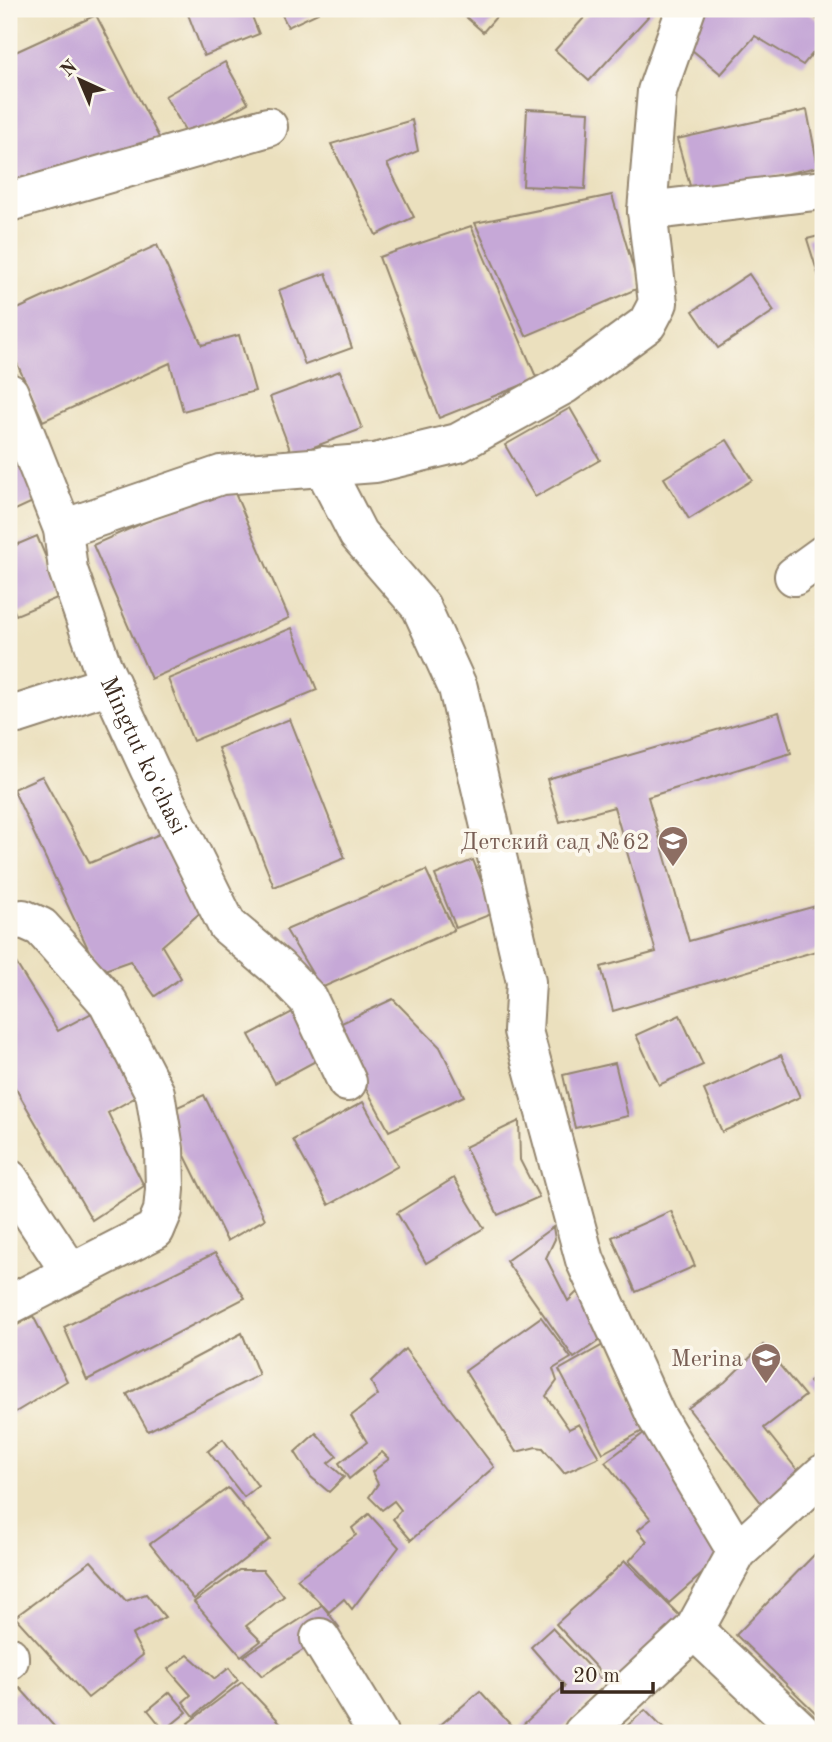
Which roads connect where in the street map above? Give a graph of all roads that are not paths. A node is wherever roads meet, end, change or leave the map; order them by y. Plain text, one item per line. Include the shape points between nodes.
1 (685, 9) edge
2 (268, 127) dead end
3 (823, 190) edge
4 (9, 202) edge
5 (647, 211) junction
6 (9, 393) edge
7 (323, 467) junction
8 (62, 529) junction
9 (111, 684) junction
10 (9, 712) edge
11 (9, 921) edge
12 (347, 1082) dead end
13 (9, 1179) edge
14 (71, 1273) junction
15 (9, 1306) edge
16 (823, 1474) edge
17 (737, 1552) junction
18 (694, 1630) junction
19 (320, 1638) dead end
20 (379, 1733) edge
21 (583, 1733) edge
22 (803, 1733) edge

1 - 5 street via 657,91
2 - 4 street
3 - 5 street
5 - 7 street via 658,303 647,324 565,384 458,443 375,463
6 - 8 street, Mingtut ko'chasi
7 - 8 street via 221,475
7 - 17 street via 358,534 421,607 458,688 526,982 523,1031 585,1259 656,1416
8 - 9 street, Mingtut ko'chasi via 68,570
9 - 10 street via 19,714
9 - 12 street, Mingtut ko'chasi via 227,925 308,999
11 - 14 street via 23,919 41,928 108,1002 156,1093 165,1189 155,1230
13 - 14 street
14 - 15 street
16 - 17 street
17 - 18 street
18 - 21 street
18 - 22 street
19 - 20 street

